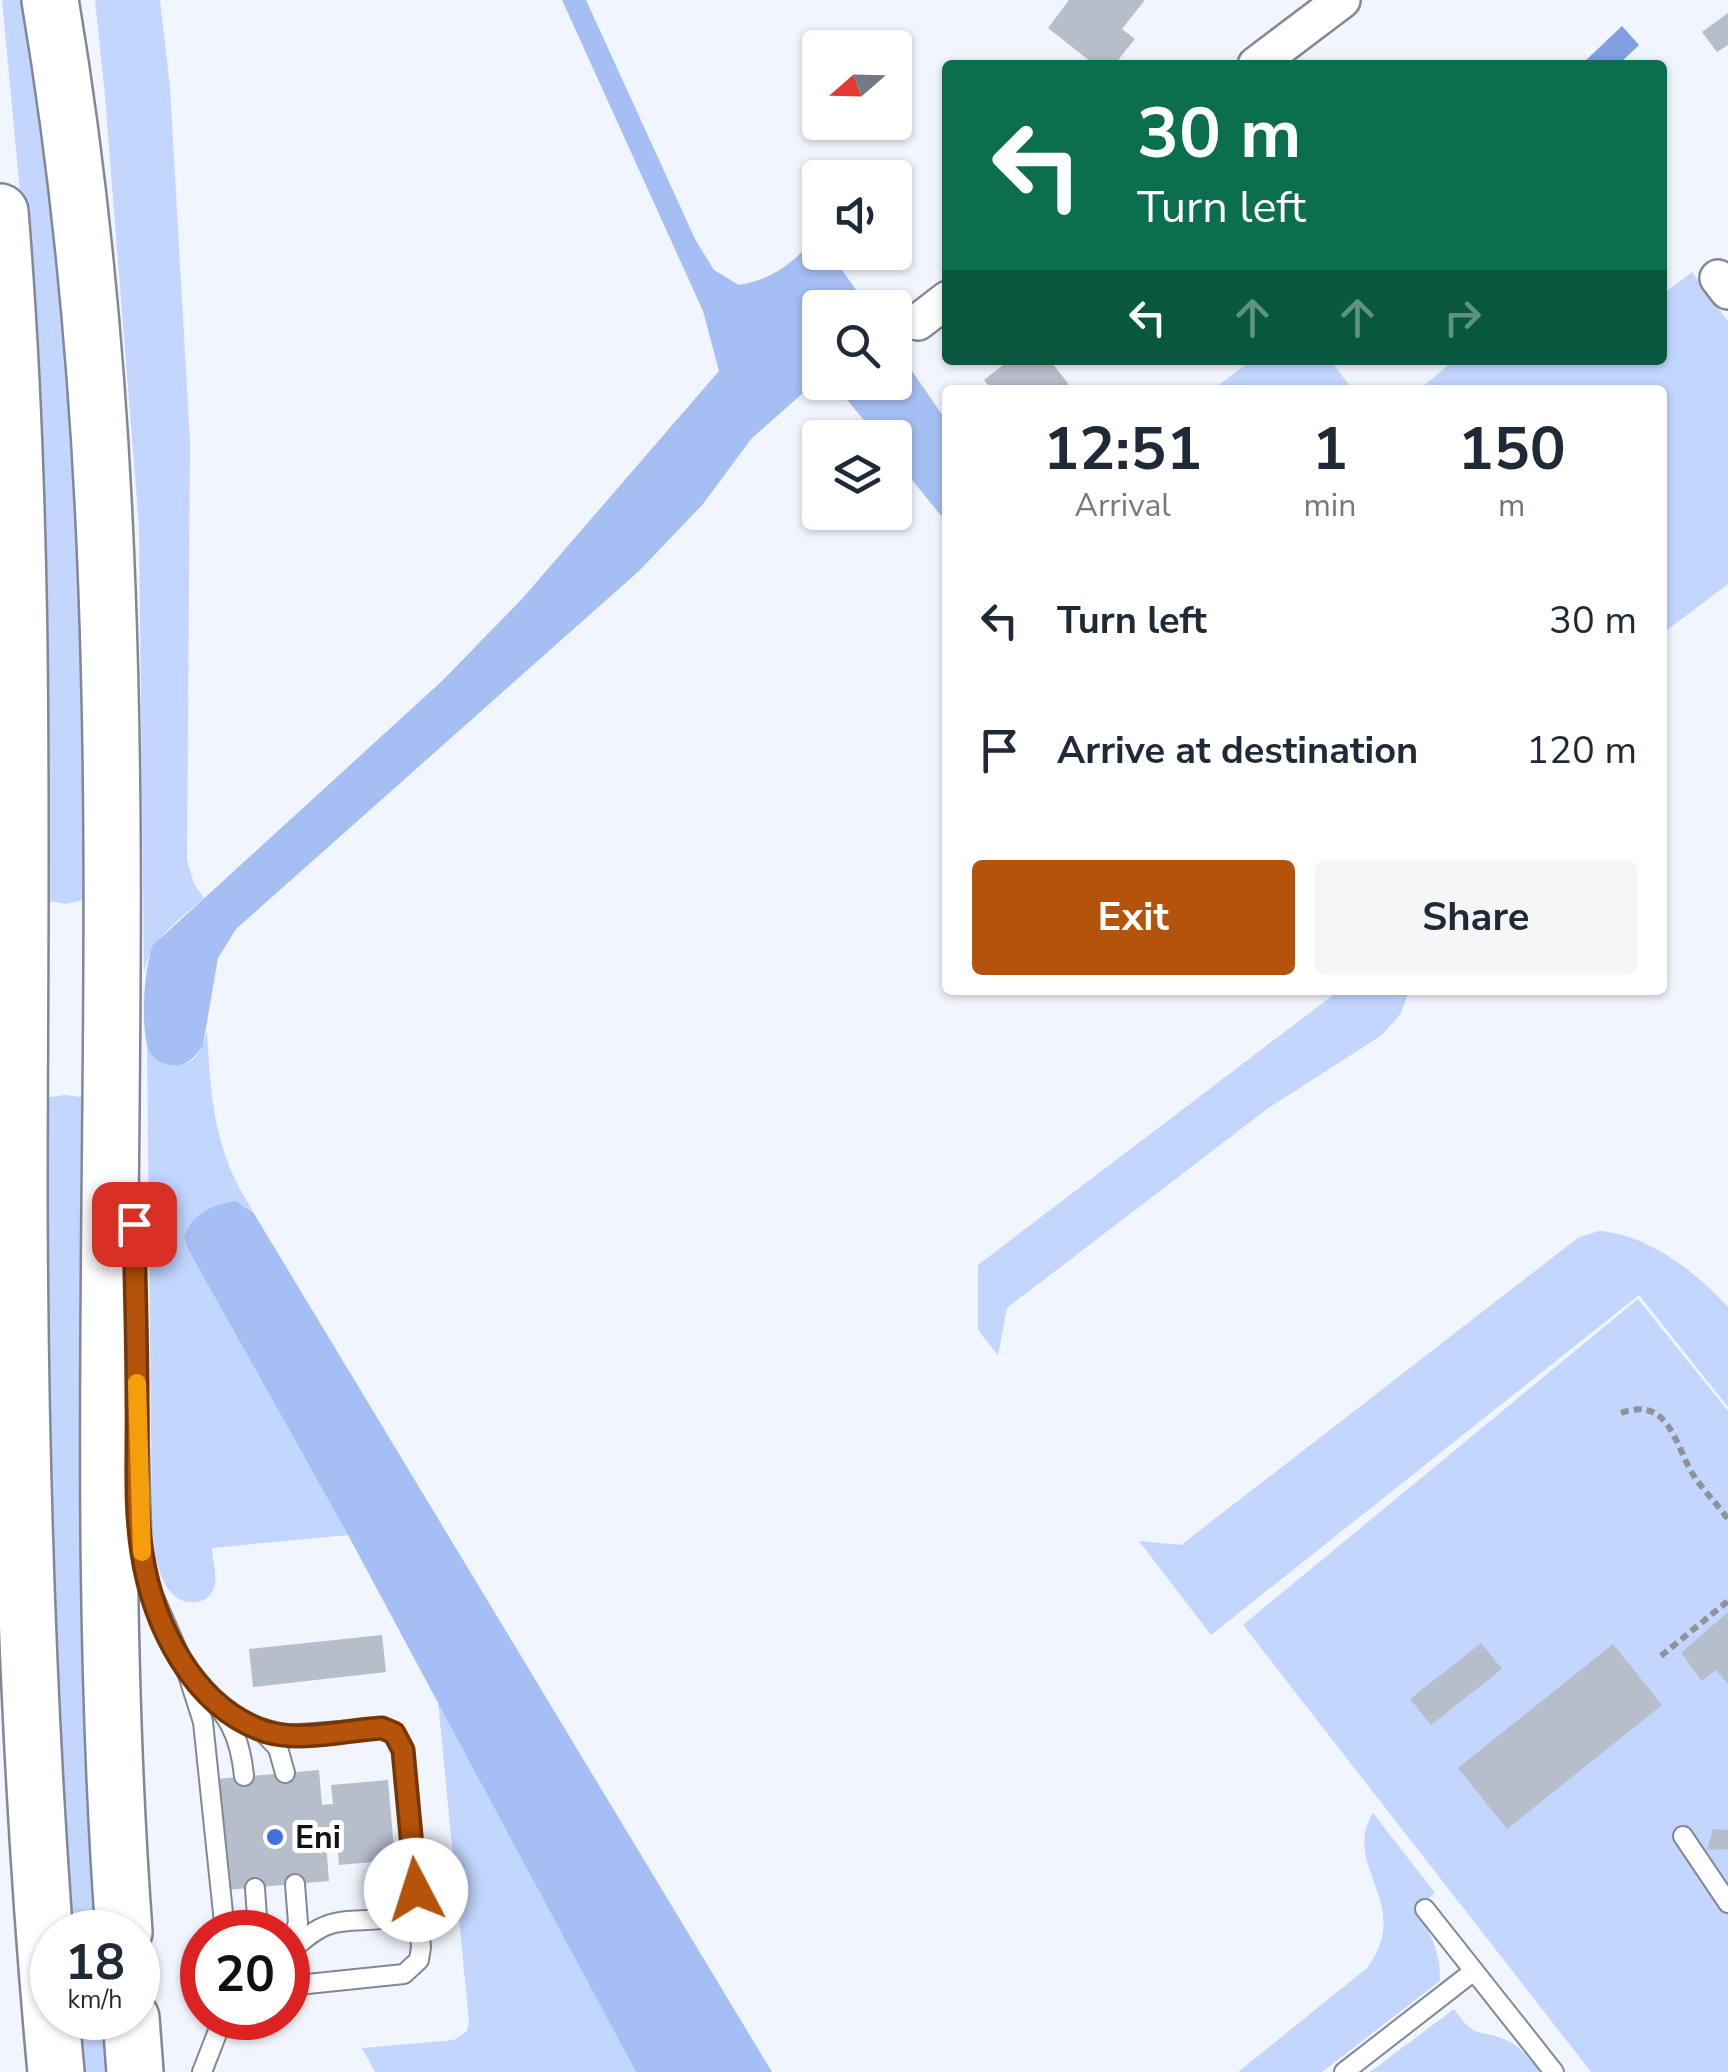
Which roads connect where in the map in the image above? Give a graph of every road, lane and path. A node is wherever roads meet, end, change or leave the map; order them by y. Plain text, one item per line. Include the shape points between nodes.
1 (50, 0) edge
2 (81, 0) edge
3 (1342, 0) edge
4 (1263, 60) edge
5 (76, 178) junction
6 (0, 212) edge
7 (942, 304) edge
8 (918, 322) dead end
9 (0, 352) edge
10 (14, 421) junction
11 (111, 894) junction
12 (130, 1078) dead end
13 (136, 1320) dead end
14 (1621, 1413) dead end
15 (1728, 1518) edge
16 (1728, 1601) edge
17 (175, 1652) junction
18 (1661, 1656) dead end
19 (216, 1702) junction
20 (256, 1727) junction
21 (285, 1773) dead end
22 (244, 1776) dead end
23 (1683, 1836) dead end
24 (295, 1884) dead end
25 (254, 1888) dead end
26 (416, 1890) junction
27 (1728, 1903) edge
28 (1425, 1909) dead end
29 (123, 1910) edge
30 (223, 1910) edge
31 (256, 1910) edge
32 (297, 1910) edge
33 (310, 1936) edge
34 (1474, 1971) junction
35 (310, 1984) edge
36 (133, 2040) edge
37 (216, 2040) edge
38 (56, 2072) edge
39 (136, 2072) edge
40 (202, 2072) edge
41 (1344, 2072) edge
42 (1554, 2072) edge

1 - 5 highway
2 - 5 highway
3 - 4 street
5 - 11 highway via 107,574
6 - 10 highway
7 - 8 street
9 - 10 highway
10 - 38 highway via 27,1598
11 - 12 lane
11 - 29 highway via 108,1578
13 - 17 lane via 142,1551
14 - 15 path via 1640,1408 1662,1418 1692,1474
16 - 18 path
17 - 19 lane
17 - 30 lane via 203,1722
19 - 20 lane
19 - 22 lane via 240,1743
20 - 21 lane via 278,1748
20 - 26 lane via 286,1735 382,1728 394,1733 403,1750
23 - 27 lane
24 - 32 lane
25 - 31 lane
26 - 33 lane via 399,1916 328,1924
26 - 35 lane via 421,1954 410,1970
28 - 34 lane
34 - 41 lane
34 - 42 lane
36 - 39 highway
37 - 40 lane

